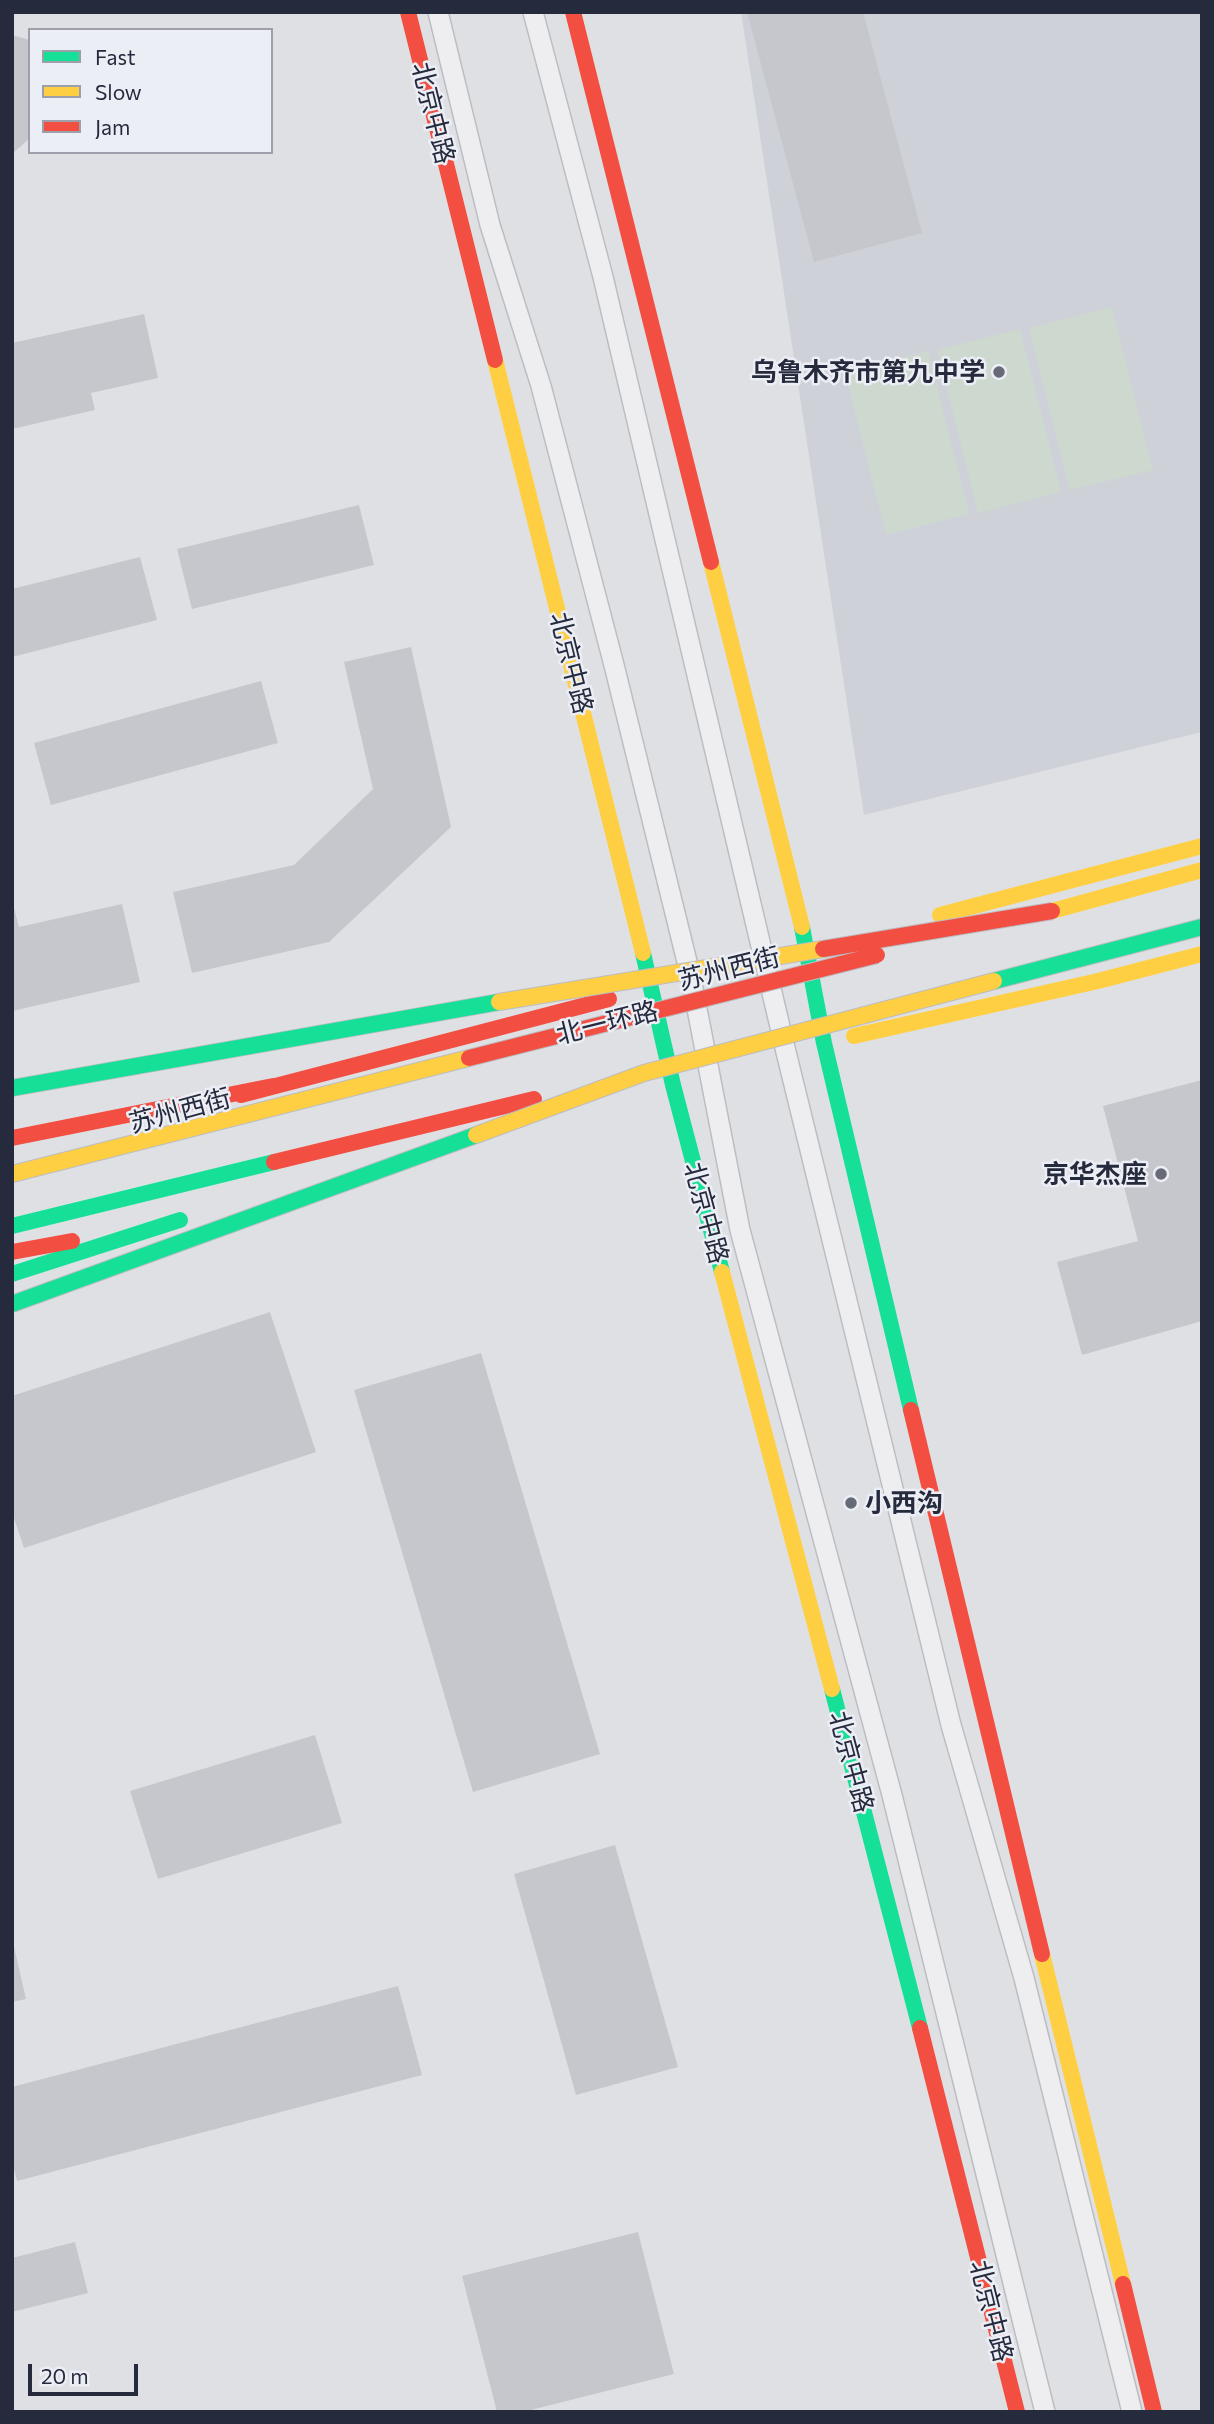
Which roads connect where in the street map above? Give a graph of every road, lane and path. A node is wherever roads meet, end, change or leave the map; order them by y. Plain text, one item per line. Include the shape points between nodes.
1 (408, 12) edge
2 (438, 12) edge
3 (533, 12) edge
4 (573, 12) edge
5 (1202, 846) edge
6 (1202, 870) edge
7 (1052, 911) junction
8 (1202, 927) edge
9 (807, 950) junction
10 (1202, 954) edge
11 (765, 960) junction
12 (691, 978) junction
13 (652, 988) junction
14 (799, 1049) junction
15 (644, 1073) junction
16 (691, 1080) junction
17 (274, 1086) junction
18 (12, 1088) edge
19 (619, 1100) dead end
20 (12, 1139) edge
21 (38, 1150) dead end
22 (12, 1174) edge
23 (246, 1202) dead end
24 (12, 1226) edge
25 (12, 1252) edge
26 (12, 1275) edge
27 (12, 1304) edge
28 (1017, 2412) edge
29 (1045, 2412) edge
30 (1132, 2412) edge
31 (1154, 2412) edge

1 - 13 main road, 北京中路
2 - 12 lane via 490,225 552,426
3 - 11 lane via 603,277
4 - 9 main road
5 - 9 main road, 苏州西街
6 - 7 main road, 北一环路
7 - 18 main road, bridge
7 - 22 main road, 北一环路, bridge
8 - 15 main road, bridge
9 - 11 main road, 苏州西街
9 - 14 main road
10 - 14 main road
11 - 12 main road, 苏州西街
11 - 14 lane
12 - 13 main road, 苏州西街
12 - 16 lane
13 - 16 main road, 北京中路
13 - 17 main road, 苏州西街
14 - 30 lane via 951,1725 1024,1978
14 - 31 main road via 1013,1836
15 - 24 main road, bridge
15 - 27 main road, bridge
16 - 28 main road, 北京中路 via 889,1906
16 - 29 lane via 740,1230 892,1795
17 - 20 main road
17 - 21 main road, 苏州西街
19 - 23 main road
25 - 26 main road via 186,1218

